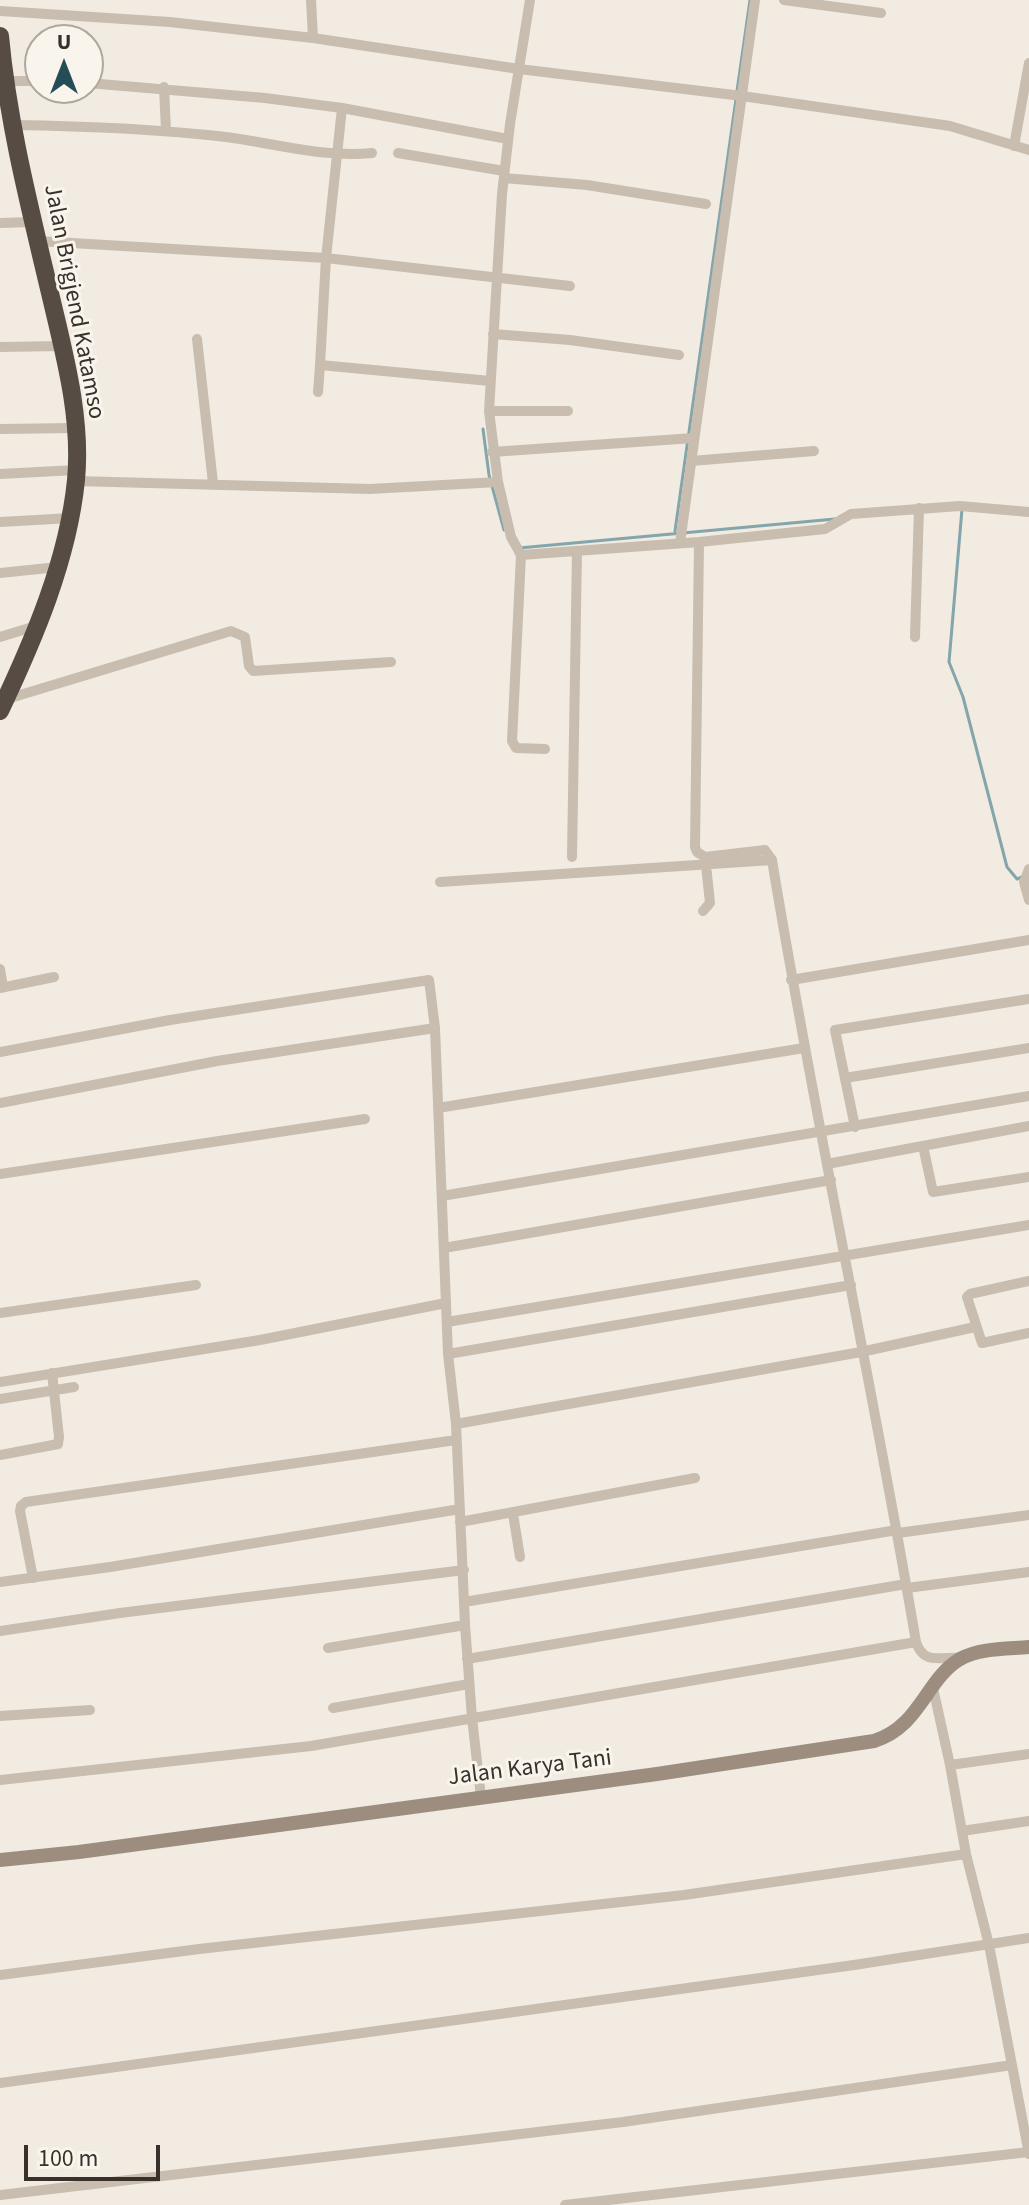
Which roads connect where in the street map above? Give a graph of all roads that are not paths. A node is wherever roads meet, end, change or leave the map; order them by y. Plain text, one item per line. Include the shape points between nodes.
1 (311, 0) edge
2 (530, 0) edge
3 (755, 0) edge
4 (784, 0) edge
5 (0, 11) edge
6 (881, 13) dead end
7 (0, 36) edge
8 (313, 38) junction
9 (1029, 63) edge
10 (519, 69) junction
11 (5, 81) junction
12 (24, 81) edge
13 (104, 84) edge
14 (164, 87) junction
15 (742, 96) junction
16 (342, 108) junction
17 (13, 125) junction
18 (166, 131) junction
19 (508, 139) junction
20 (1022, 148) edge
21 (372, 153) dead end
22 (398, 153) dead end
23 (336, 154) junction
24 (504, 175) junction
25 (706, 204) dead end
26 (34, 222) junction
27 (0, 223) edge
28 (38, 241) junction
29 (326, 258) junction
30 (495, 276) junction
31 (570, 286) dead end
32 (493, 334) junction
33 (197, 339) dead end
34 (62, 346) junction
35 (0, 347) edge
36 (679, 355) dead end
37 (320, 365) junction
38 (490, 381) junction
39 (318, 392) dead end
40 (489, 411) junction
41 (568, 411) dead end
42 (75, 428) junction
43 (0, 429) edge
44 (694, 438) junction
45 (814, 451) dead end
46 (492, 452) junction
47 (691, 461) junction
48 (0, 474) edge
49 (76, 476) junction
50 (213, 483) junction
51 (492, 483) junction
52 (919, 508) junction
53 (1029, 512) edge
54 (71, 518) junction
55 (0, 522) edge
56 (699, 542) junction
57 (680, 543) junction
58 (577, 551) junction
59 (521, 555) junction
60 (58, 567) junction
61 (0, 573) edge
62 (36, 626) junction
63 (0, 637) edge
64 (915, 637) dead end
65 (391, 662) dead end
66 (3, 705) edge
67 (545, 749) dead end
68 (572, 857) dead end
69 (772, 860) junction
70 (706, 865) junction
71 (1029, 869) edge
72 (440, 882) dead end
73 (1029, 900) edge
74 (703, 911) dead end
75 (1029, 940) edge
76 (0, 969) edge
77 (54, 977) dead end
78 (791, 980) junction
79 (1, 988) edge
80 (1029, 999) edge
81 (435, 1028) junction
82 (804, 1048) junction
83 (1029, 1048) edge
84 (0, 1052) edge
85 (845, 1078) junction
86 (1029, 1096) edge
87 (0, 1103) edge
88 (438, 1108) junction
89 (365, 1119) dead end
90 (1029, 1126) edge
91 (855, 1127) junction
92 (821, 1133) junction
93 (923, 1146) junction
94 (827, 1164) junction
95 (0, 1174) edge
96 (1029, 1177) edge
97 (831, 1180) junction
98 (442, 1196) junction
99 (1029, 1225) edge
100 (444, 1248) junction
101 (845, 1255) junction
102 (1029, 1281) edge
103 (196, 1285) dead end
104 (851, 1285) junction
105 (446, 1303) junction
106 (0, 1313) edge
107 (447, 1322) junction
108 (975, 1327) junction
109 (1029, 1333) edge
110 (861, 1352) junction
111 (448, 1354) junction
112 (52, 1373) junction
113 (0, 1382) edge
114 (74, 1387) dead end
115 (54, 1390) junction
116 (0, 1399) edge
117 (456, 1424) junction
118 (456, 1440) junction
119 (0, 1455) edge
120 (695, 1478) dead end
121 (460, 1509) junction
122 (513, 1514) junction
123 (1029, 1515) edge
124 (460, 1522) junction
125 (898, 1532) junction
126 (520, 1557) dead end
127 (464, 1570) junction
128 (1029, 1572) edge
129 (33, 1578) junction
130 (0, 1582) edge
131 (906, 1586) junction
132 (464, 1602) junction
133 (465, 1625) junction
134 (0, 1631) edge
135 (916, 1642) junction
136 (1029, 1647) edge
137 (328, 1648) dead end
138 (961, 1658) junction
139 (467, 1659) junction
140 (469, 1684) junction
141 (933, 1688) junction
142 (333, 1708) dead end
143 (90, 1710) dead end
144 (0, 1716) edge
145 (472, 1718) junction
146 (1029, 1754) edge
147 (950, 1765) junction
148 (0, 1780) edge
149 (481, 1797) junction
150 (1029, 1821) edge
151 (962, 1831) junction
152 (966, 1854) junction
153 (0, 1860) edge
154 (1029, 1938) edge
155 (989, 1945) junction
156 (0, 1975) edge
157 (1012, 2065) junction
158 (0, 2083) edge
159 (1026, 2127) edge
160 (1029, 2153) edge
161 (0, 2195) edge
162 (565, 2205) edge

1 - 8 street
2 - 10 street
3 - 15 street
4 - 6 street
5 - 8 street
7 - 11 highway, Jalan Brigjend Katamso
8 - 10 street
9 - 20 street
10 - 15 street
10 - 19 street
11 - 12 street
11 - 17 highway, Jalan Brigjend Katamso
13 - 14 street
14 - 16 street
14 - 18 street
15 - 20 street via 950,126
15 - 44 street
16 - 19 street
16 - 23 street
17 - 18 street
17 - 26 highway, Jalan Brigjend Katamso
18 - 23 street
19 - 24 street
21 - 23 street
22 - 24 street
23 - 29 street
24 - 25 street
24 - 30 street
26 - 27 street
26 - 28 highway, Jalan Brigjend Katamso
28 - 29 street
28 - 34 highway, Jalan Brigjend Katamso
29 - 30 street
29 - 37 street
30 - 31 street
30 - 32 street
32 - 36 street
32 - 38 street
33 - 50 street
34 - 35 street
34 - 42 highway, Jalan Brigjend Katamso
37 - 38 street
37 - 39 street
38 - 40 street
40 - 41 street
40 - 46 street
42 - 43 street
42 - 49 highway, Jalan Brigjend Katamso
44 - 46 street
44 - 47 street
45 - 47 street
46 - 51 street
47 - 57 street
48 - 49 street
49 - 50 street
49 - 54 highway, Jalan Brigjend Katamso
50 - 51 street via 370,489
51 - 59 street
52 - 53 street
52 - 56 street via 851,514 825,529
52 - 64 street
54 - 55 street
54 - 60 highway, Jalan Brigjend Katamso
56 - 57 street
56 - 69 street via 695,847 705,857 765,850
57 - 58 street
58 - 59 street
58 - 68 street
59 - 67 street via 512,741 516,748
60 - 61 street
60 - 62 highway, Jalan Brigjend Katamso
62 - 63 street
62 - 66 highway, Jalan Brigjend Katamso
65 - 66 street via 253,671 245,637 231,631
69 - 70 street
69 - 78 street
70 - 72 street
70 - 74 street via 710,903
71 - 73 street via 1024,882
75 - 78 street
76 - 79 street
77 - 79 street
78 - 82 street
80 - 85 street via 835,1030
81 - 84 street via 431,983 425,979
81 - 87 street via 217,1061
81 - 88 street
82 - 88 street
82 - 92 street
83 - 85 street
85 - 91 street
86 - 91 street
88 - 98 street
89 - 95 street
90 - 93 street
91 - 92 street
92 - 94 street
92 - 98 street
93 - 94 street
93 - 96 street via 933,1192
94 - 97 street
97 - 100 street
97 - 101 street
98 - 100 street
99 - 101 street
100 - 105 street
101 - 104 street
101 - 107 street
102 - 108 street via 967,1295
103 - 106 street
104 - 110 street
104 - 111 street
105 - 107 street
105 - 112 street
107 - 111 street
108 - 109 street via 985,1343
108 - 110 street
110 - 117 street
110 - 125 street
111 - 117 street
112 - 113 street
112 - 115 street
114 - 115 street
115 - 116 street
115 - 119 street via 58,1444
117 - 118 street
118 - 121 street
118 - 129 street via 26,1502 20,1511
120 - 122 street
121 - 124 street
121 - 129 street
122 - 124 street
122 - 126 street
123 - 125 street
124 - 127 street
125 - 131 street
125 - 132 street
127 - 132 street
127 - 134 street
128 - 131 street
129 - 130 street
131 - 135 street
131 - 139 street
132 - 133 street
133 - 137 street
133 - 139 street
135 - 138 street via 928,1659
135 - 145 street
136 - 138 street
138 - 141 street, Jalan Karya Tani
139 - 140 street
140 - 142 street
140 - 145 street
141 - 147 street
141 - 149 street, Jalan Karya Tani via 899,1729 874,1741
143 - 144 street
145 - 148 street via 311,1746
145 - 149 street
146 - 147 street
147 - 151 street
149 - 153 street, Jalan Karya Tani
150 - 151 street
151 - 152 street
152 - 155 street
152 - 156 street via 684,1895
154 - 155 street
155 - 157 street
155 - 158 street
157 - 159 street
157 - 161 street via 623,2122
159 - 160 street
160 - 162 street

